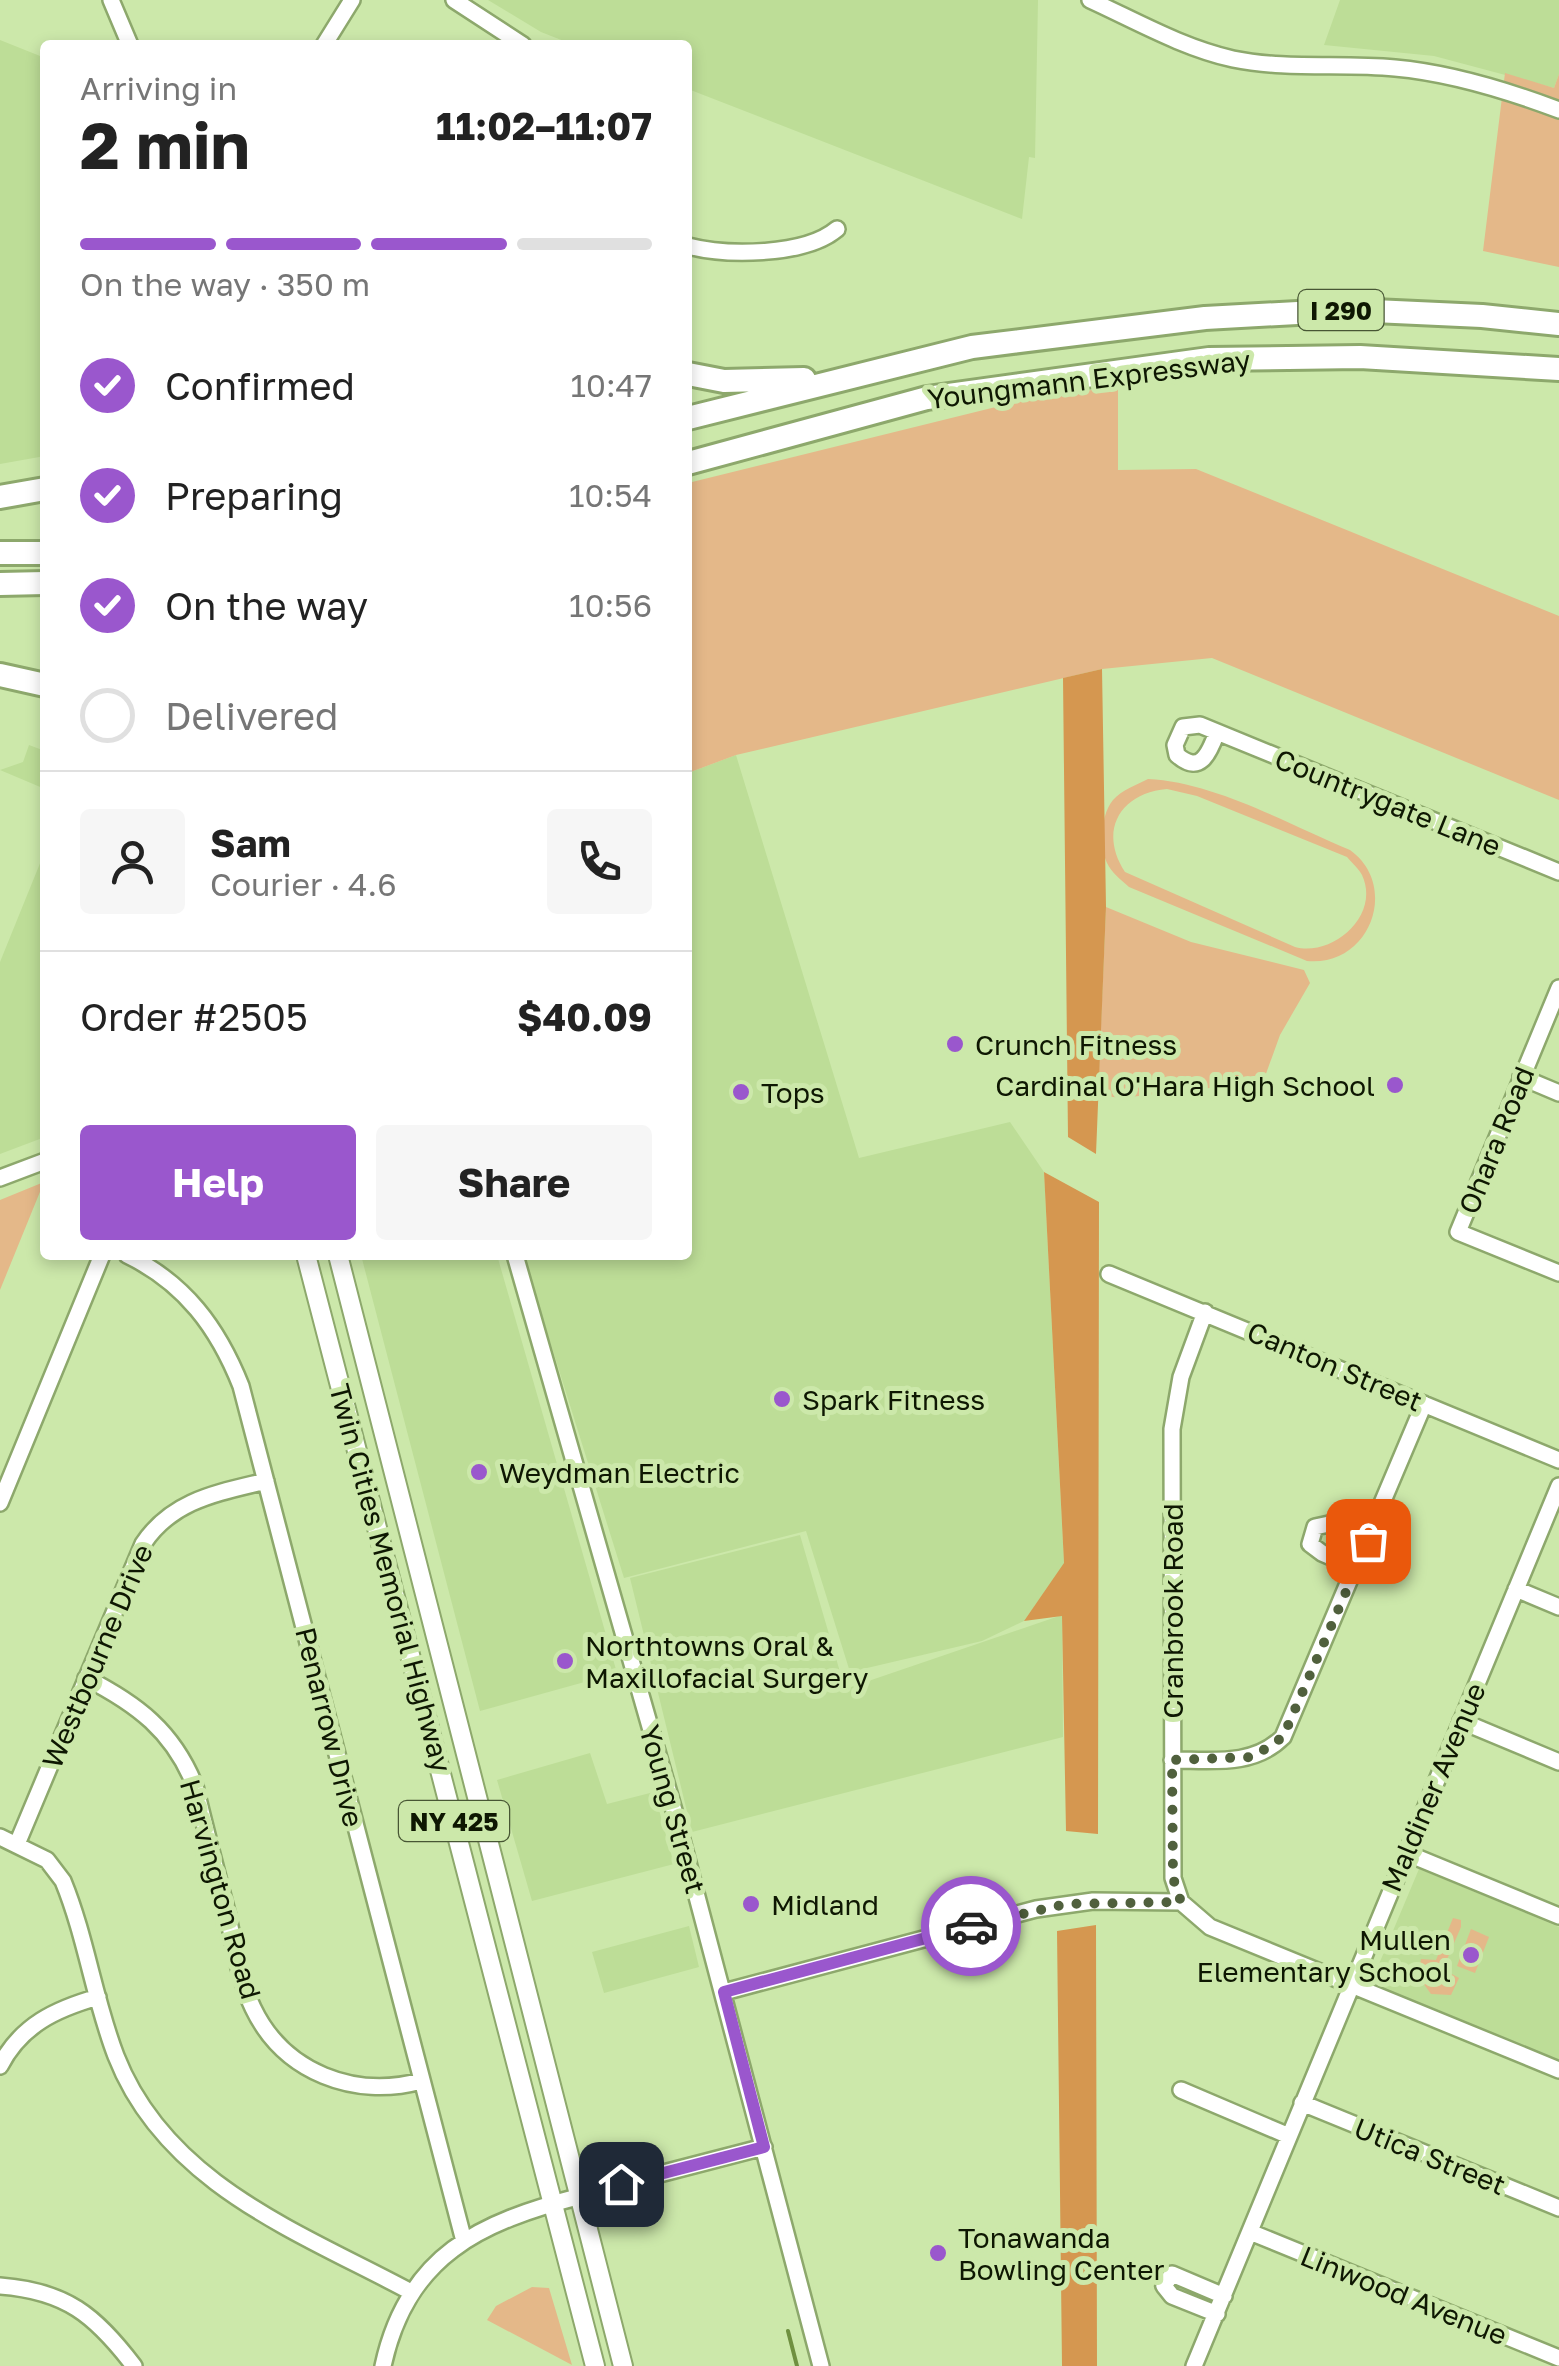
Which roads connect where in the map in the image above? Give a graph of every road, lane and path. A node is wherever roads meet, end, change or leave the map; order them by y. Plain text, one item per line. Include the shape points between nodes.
1 (111, 0) edge
2 (352, 0) edge
3 (454, 0) edge
4 (1090, 0) edge
5 (128, 40) edge
6 (327, 40) edge
7 (517, 40) edge
8 (1559, 110) edge
9 (837, 229) dead end
10 (692, 247) edge
11 (1559, 324) edge
12 (1559, 368) edge
13 (692, 375) edge
14 (863, 376) junction
15 (692, 417) edge
16 (692, 462) edge
17 (40, 490) edge
18 (0, 498) edge
19 (40, 552) edge
20 (0, 553) edge
21 (40, 583) edge
22 (0, 584) edge
23 (0, 674) edge
24 (40, 684) edge
25 (1217, 732) dead end
26 (1559, 872) edge
27 (1559, 988) edge
28 (1521, 1077) junction
29 (1559, 1093) edge
30 (40, 1163) edge
31 (0, 1178) edge
32 (100, 1260) edge
33 (135, 1260) edge
34 (307, 1260) edge
35 (339, 1260) edge
36 (516, 1260) edge
37 (1559, 1273) edge
38 (1109, 1274) dead end
39 (1206, 1312) junction
40 (1424, 1404) junction
41 (1559, 1460) edge
42 (266, 1480) junction
43 (1559, 1486) edge
44 (0, 1503) edge
45 (1368, 1541) junction
46 (1357, 1568) junction
47 (1516, 1589) junction
48 (1559, 1607) edge
49 (86, 1678) junction
50 (1461, 1721) junction
51 (1172, 1760) junction
52 (1559, 1762) edge
53 (0, 1837) edge
54 (17, 1844) junction
55 (1406, 1853) junction
56 (1181, 1902) junction
57 (1559, 1916) edge
58 (1351, 1985) junction
59 (724, 1992) junction
60 (98, 1997) junction
61 (0, 2066) edge
62 (1559, 2070) edge
63 (421, 2081) junction
64 (1181, 2090) dead end
65 (1302, 2103) junction
66 (1288, 2136) junction
67 (764, 2147) junction
68 (621, 2184) dead end
69 (580, 2196) junction
70 (553, 2204) junction
71 (1559, 2208) edge
72 (1250, 2232) junction
73 (464, 2240) junction
74 (0, 2286) edge
75 (412, 2292) junction
76 (1224, 2296) junction
77 (1217, 2314) junction
78 (1559, 2358) edge
79 (1196, 2365) edge
80 (134, 2366) edge
81 (383, 2366) edge
82 (596, 2366) edge
83 (623, 2366) edge
84 (821, 2366) edge

1 - 5 street
2 - 6 street
3 - 7 street
4 - 8 street via 1234,59 1396,68 1468,80
9 - 10 street via 826,238 766,251
11 - 14 highway, Youngmann Expressway / I 290 via 1352,310 1205,318 972,347
12 - 16 highway, Youngmann Expressway / I 290 via 1360,356 1210,359 927,398
13 - 14 highway via 724,382
14 - 15 highway, Youngmann Expressway / I 290
17 - 18 highway
19 - 20 highway
21 - 22 highway
23 - 24 highway
25 - 26 street, Countrygate Lane
27 - 28 street, Ohara Road
28 - 29 street
28 - 37 street, Ohara Road via 1458,1232
30 - 31 street
32 - 44 street
33 - 42 street, Penarrow Drive via 180,1290 220,1339 242,1386
34 - 70 main road, Twin Cities Memorial Highway / NY 425
35 - 69 main road, Twin Cities Memorial Highway / NY 425
36 - 59 street, Young Street
38 - 39 street, Canton Street
39 - 40 street, Canton Street
39 - 51 street, Cranbrook Road via 1181,1378 1172,1429
40 - 41 street, Canton Street
40 - 45 street
42 - 49 street, Westbourne Drive via 188,1502 160,1521 142,1544
42 - 63 street, Penarrow Drive
43 - 47 street, Maldiner Avenue
45 - 46 street
45 - 46 street via 1329,1524 1310,1535 1322,1553
46 - 51 street via 1283,1737 1253,1757
47 - 48 street
47 - 50 street, Maldiner Avenue
49 - 54 street, Westbourne Drive
49 - 63 street, Harvington Road via 142,1710 181,1755 195,1786 246,1992 262,2026 299,2063 332,2080 370,2088
50 - 52 street
50 - 55 street, Maldiner Avenue
51 - 56 street, Cranbrook Road via 1173,1878
53 - 54 street
54 - 60 street via 47,1860 64,1881
55 - 57 street
55 - 58 street, Maldiner Avenue
56 - 58 street via 1210,1927
56 - 59 street via 1036,1909
58 - 62 street
58 - 65 street, Maldiner Avenue
59 - 67 street, Young Street
60 - 61 street via 38,2021
60 - 75 street via 130,2086 187,2160 246,2204
63 - 73 street, Penarrow Drive
64 - 66 street
65 - 66 street, Maldiner Avenue
65 - 71 street, Utica Street
66 - 72 street, Maldiner Avenue
67 - 68 street
67 - 84 street, Young Street
69 - 70 street
69 - 83 main road, Twin Cities Memorial Highway / NY 425
70 - 73 street
70 - 82 main road, Twin Cities Memorial Highway / NY 425
72 - 76 street, Maldiner Avenue
72 - 78 street, Linwood Avenue
73 - 75 street
74 - 80 street via 48,2294 83,2311
75 - 81 street
76 - 77 street, Maldiner Avenue
76 - 77 street via 1172,2274 1164,2286 1172,2296
77 - 79 street, Maldiner Avenue

